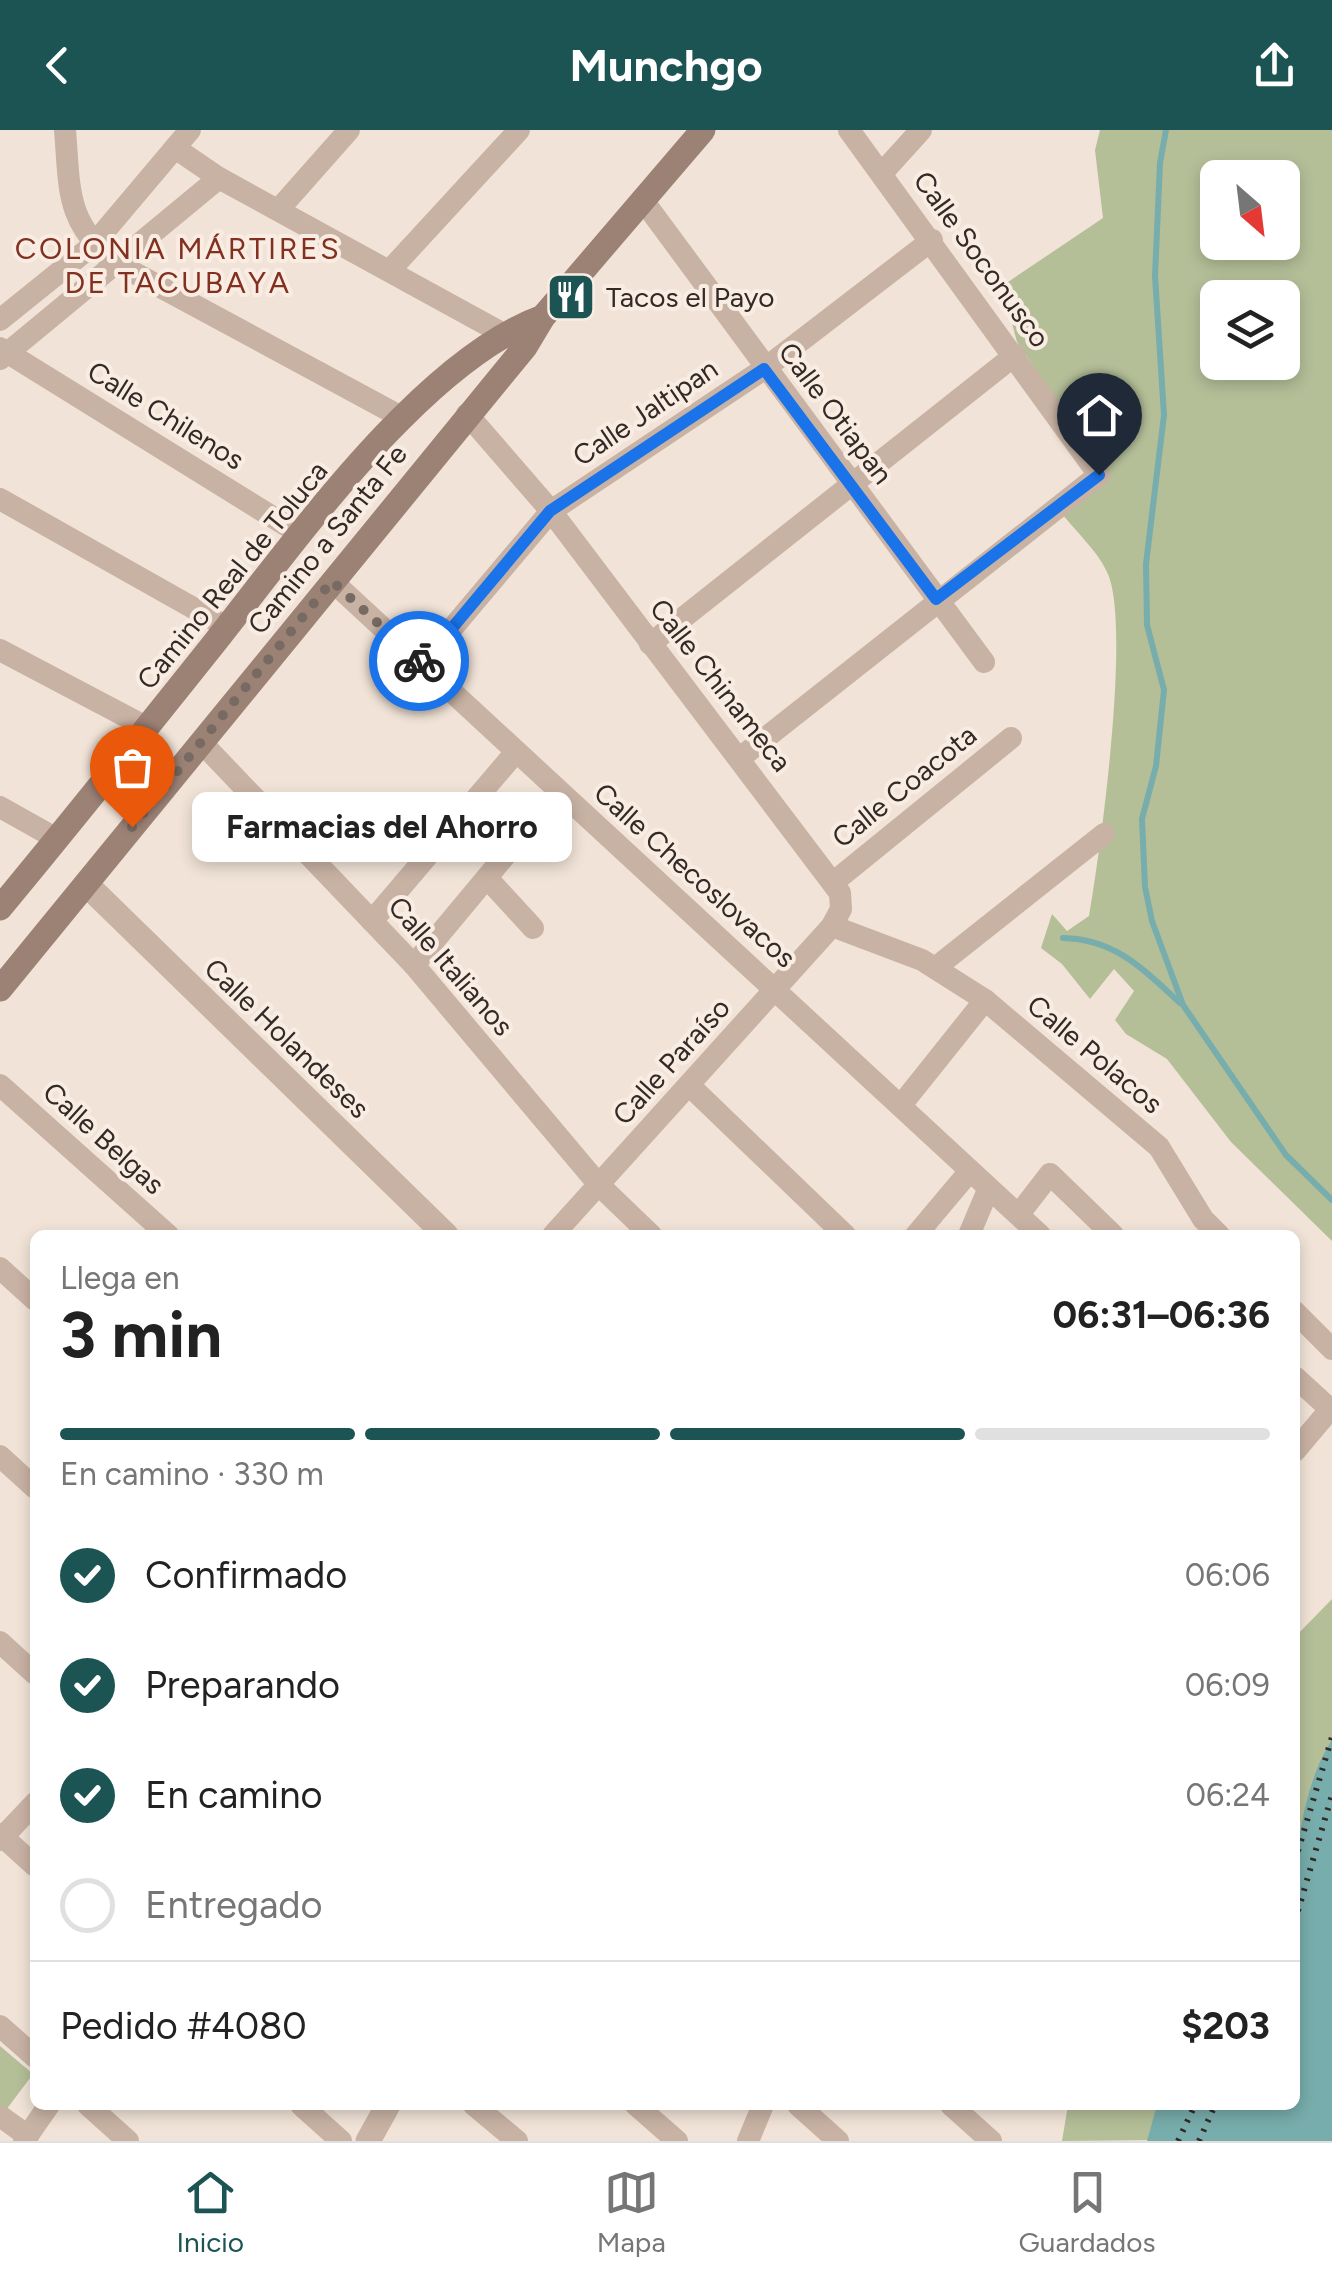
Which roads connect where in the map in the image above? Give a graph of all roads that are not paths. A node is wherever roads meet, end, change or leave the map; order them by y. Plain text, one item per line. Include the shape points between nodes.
1 (65, 130) edge
2 (349, 130) edge
3 (519, 130) edge
4 (702, 130) edge
5 (849, 130) edge
6 (921, 130) edge
7 (182, 139) edge
8 (883, 172) junction
9 (219, 178) junction
10 (642, 199) junction
11 (280, 208) junction
12 (932, 240) junction
13 (93, 245) junction
14 (116, 263) junction
15 (391, 269) junction
16 (543, 318) junction
17 (0, 320) edge
18 (504, 332) junction
19 (525, 347) junction
20 (2, 353) edge
21 (1015, 355) junction
22 (764, 369) junction
23 (468, 414) junction
24 (403, 418) junction
25 (852, 483) junction
26 (0, 498) edge
27 (550, 511) junction
28 (300, 534) junction
29 (332, 581) junction
30 (936, 599) junction
31 (227, 626) junction
32 (650, 644) junction
33 (0, 650) edge
34 (984, 662) dead end
35 (422, 664) junction
36 (146, 727) junction
37 (1011, 738) dead end
38 (201, 742) junction
39 (515, 753) junction
40 (740, 758) junction
41 (558, 792) junction
42 (0, 806) edge
43 (1104, 834) dead end
44 (57, 839) junction
45 (488, 879) junction
46 (834, 881) junction
47 (86, 884) junction
48 (0, 908) edge
49 (372, 921) junction
50 (832, 926) junction
51 (532, 928) dead end
52 (929, 964) junction
53 (414, 965) junction
54 (0, 989) edge
55 (777, 990) junction
56 (985, 1000) junction
57 (0, 1085) edge
58 (691, 1087) junction
59 (902, 1104) junction
60 (969, 1172) junction
61 (599, 1184) junction
62 (988, 1190) junction
63 (1019, 1214) junction
64 (162, 1230) edge
65 (441, 1230) edge
66 (558, 1230) edge
67 (645, 1230) edge
68 (839, 1230) edge
69 (920, 1230) edge
70 (971, 1230) edge
71 (1035, 1230) edge
72 (1107, 1230) edge
73 (1204, 1230) edge
74 (0, 1268) edge
75 (30, 1295) edge
76 (1300, 1317) edge
77 (1332, 1349) edge
78 (1300, 1381) edge
79 (1331, 1408) edge
80 (1300, 1445) edge
81 (0, 1456) edge
82 (30, 1483) edge
83 (0, 1642) edge
84 (30, 1669) edge
85 (30, 1808) edge
86 (1, 1837) edge
87 (30, 1862) edge
88 (0, 2026) edge
89 (30, 2053) edge
90 (46, 2110) edge
91 (94, 2110) edge
92 (307, 2110) edge
93 (385, 2110) edge
94 (480, 2110) edge
95 (642, 2110) edge
96 (761, 2110) edge
97 (804, 2110) edge
98 (957, 2110) edge
99 (0, 2116) edge
100 (26, 2138) edge
101 (128, 2141) edge
102 (341, 2141) edge
103 (368, 2141) edge
104 (517, 2141) edge
105 (677, 2141) edge
106 (748, 2141) edge
107 (838, 2141) edge
108 (991, 2141) edge

1 - 13 street via 72,209
2 - 11 street
3 - 15 street
4 - 10 main road, Camino a Santa Fe
5 - 8 street, Calle Soconusco
6 - 8 street
7 - 9 street
7 - 13 street
8 - 12 street, Calle Soconusco
9 - 11 street
9 - 14 street
10 - 16 main road, Camino a Santa Fe
10 - 22 street, Calle Otiapan
11 - 15 street
12 - 21 street, Calle Soconusco
12 - 22 street, Calle Jaltipan
13 - 14 street
13 - 17 street
14 - 20 street
14 - 24 street
15 - 18 street
16 - 18 main road, Camino Real de Toluca
16 - 19 main road, Camino a Santa Fe
18 - 19 street
18 - 24 main road, Camino Real de Toluca
19 - 23 main road, Camino a Santa Fe
20 - 28 street, Calle Chilenos
21 - 25 street
21 - 30 street, Calle Soconusco via 1099,475
22 - 25 street, Calle Otiapan
22 - 27 street, Calle Jaltipan
23 - 27 street, Calle Chinameca
23 - 29 main road, Camino a Santa Fe
24 - 28 main road, Camino Real de Toluca
25 - 30 street, Calle Otiapan
25 - 32 street
26 - 31 street
27 - 32 street, Calle Chinameca
27 - 35 street, Calle Jaltipan
28 - 31 main road, Camino Real de Toluca
29 - 35 street, Calle Checoslovacos
29 - 38 main road, Camino a Santa Fe
30 - 34 street, Calle Otiapan
30 - 40 street
31 - 36 main road, Camino Real de Toluca
32 - 40 street, Calle Chinameca
33 - 36 street
35 - 39 street, Calle Checoslovacos
36 - 44 main road, Camino Real de Toluca
37 - 46 street, Calle Coacota
38 - 47 main road, Camino a Santa Fe
38 - 49 street, Calle Italianos
39 - 41 street, Calle Checoslovacos
39 - 49 street
40 - 46 street, Calle Chinameca
41 - 45 street
41 - 55 street, Calle Checoslovacos
42 - 44 street
43 - 52 street
44 - 48 main road, Camino Real de Toluca
45 - 51 street
45 - 53 street
46 - 50 street via 841,910
47 - 54 main road, Camino a Santa Fe
47 - 65 street, Calle Holandeses
49 - 53 street, Calle Italianos
50 - 52 street
50 - 55 street, Calle Paraíso
52 - 56 street, Calle Polacos
53 - 61 street, Calle Italianos
55 - 58 street, Calle Paraíso
55 - 59 street, Calle Checoslovacos
56 - 59 street
56 - 73 street, Calle Polacos via 1158,1147
57 - 64 street, Calle Belgas
58 - 61 street, Calle Paraíso
58 - 68 street
59 - 60 street, Calle Checoslovacos
60 - 62 street, Calle Checoslovacos
60 - 69 street
61 - 66 street, Calle Paraíso
61 - 67 street, Calle Italianos
62 - 63 street, Calle Checoslovacos
62 - 70 street
63 - 71 street, Calle Checoslovacos
63 - 72 street via 1050,1174
74 - 75 street
76 - 77 street
78 - 79 street
79 - 80 street
81 - 82 street
83 - 84 street
85 - 86 street
86 - 87 street
88 - 89 street
90 - 100 street
91 - 101 street
92 - 102 street
93 - 103 street
94 - 104 street
95 - 105 street
96 - 106 street
97 - 107 street
98 - 108 street
99 - 100 street

